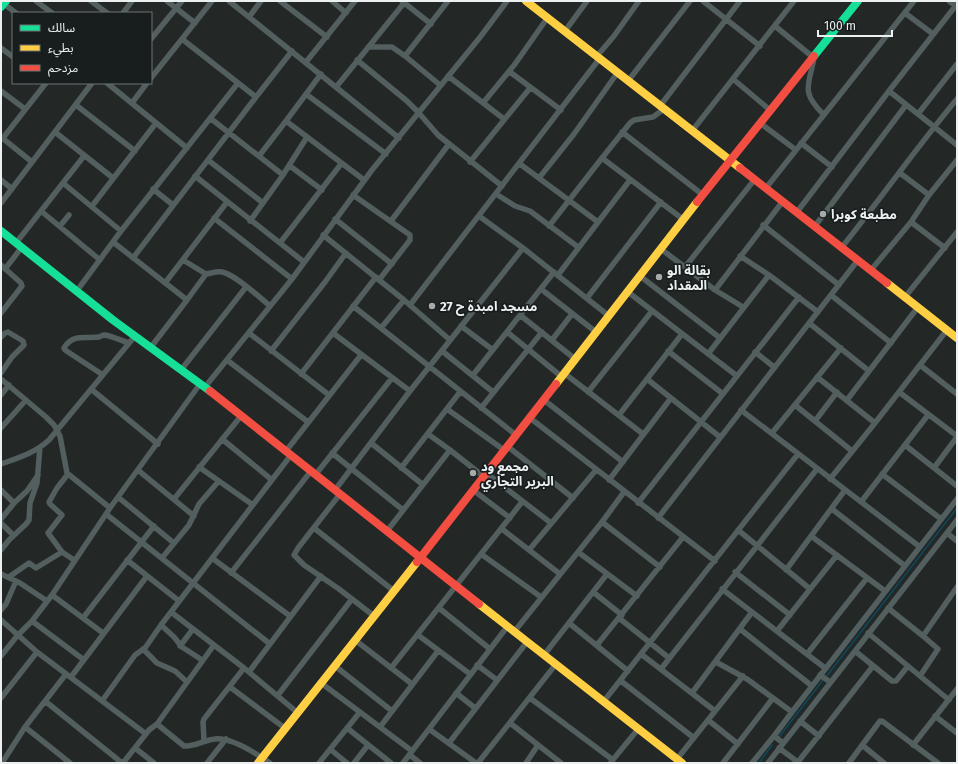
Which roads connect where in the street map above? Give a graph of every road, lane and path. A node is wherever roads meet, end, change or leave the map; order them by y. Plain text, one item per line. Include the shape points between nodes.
1 (36, 1) edge
2 (132, 1) edge
3 (167, 1) edge
4 (182, 1) edge
5 (212, 1) edge
6 (229, 1) edge
7 (261, 1) edge
8 (280, 1) edge
9 (332, 1) edge
10 (355, 1) edge
11 (448, 1) edge
12 (507, 1) edge
13 (587, 1) edge
14 (639, 1) edge
15 (690, 1) edge
16 (703, 1) edge
17 (740, 1) edge
18 (858, 1) edge
19 (914, 1) edge
20 (949, 1) edge
21 (94, 2) edge
22 (403, 2) edge
23 (530, 2) edge
24 (792, 2) edge
25 (4, 4) edge
26 (956, 6) edge
27 (176, 8) junction
28 (15, 12) edge
29 (51, 12) edge
30 (106, 12) edge
31 (124, 12) edge
32 (346, 13) junction
33 (905, 13) junction
34 (249, 17) junction
35 (548, 18) junction
36 (725, 19) junction
37 (194, 23) junction
38 (431, 24) junction
39 (775, 26) junction
40 (565, 30) junction
41 (933, 34) junction
42 (327, 37) junction
43 (152, 38) edge
44 (182, 39) junction
45 (760, 46) junction
46 (368, 47) junction
47 (1, 48) edge
48 (292, 51) junction
49 (12, 56) edge
50 (405, 56) junction
51 (599, 57) junction
52 (814, 58) junction
53 (357, 60) junction
54 (306, 62) junction
55 (957, 64) edge
56 (510, 72) junction
57 (618, 72) junction
58 (321, 74) junction
59 (448, 76) junction
60 (152, 77) edge
61 (733, 79) junction
62 (628, 81) junction
63 (238, 83) junction
64 (45, 84) edge
65 (91, 84) edge
66 (146, 84) edge
67 (114, 85) edge
68 (440, 85) junction
69 (337, 86) junction
70 (530, 88) junction
71 (1, 91) edge
72 (889, 91) junction
73 (306, 94) junction
74 (256, 97) junction
75 (957, 99) edge
76 (132, 103) junction
77 (484, 103) junction
78 (76, 105) junction
79 (906, 105) junction
80 (662, 107) junction
81 (25, 109) junction
82 (561, 110) junction
83 (770, 110) junction
84 (418, 112) junction
85 (918, 114) junction
86 (824, 115) junction
87 (210, 118) junction
88 (504, 119) junction
89 (286, 121) junction
90 (156, 122) junction
91 (760, 122) junction
92 (934, 127) junction
93 (692, 131) junction
94 (55, 132) junction
95 (229, 132) junction
96 (622, 132) junction
97 (2, 137) edge
98 (307, 137) junction
99 (399, 138) junction
100 (801, 143) junction
101 (449, 144) junction
102 (957, 145) edge
103 (187, 148) junction
104 (796, 150) junction
105 (134, 151) junction
106 (386, 154) junction
107 (84, 156) junction
108 (259, 156) junction
109 (602, 158) junction
110 (208, 160) junction
111 (730, 160) junction
112 (957, 160) edge
113 (32, 162) junction
114 (470, 162) junction
115 (342, 164) junction
116 (520, 164) junction
117 (290, 166) junction
118 (832, 167) junction
119 (900, 173) junction
120 (284, 175) junction
121 (195, 176) junction
122 (113, 178) junction
123 (539, 178) junction
124 (755, 179) junction
125 (1, 180) edge
126 (364, 180) junction
127 (630, 180) junction
128 (63, 183) junction
129 (502, 186) junction
130 (766, 188) junction
131 (12, 189) junction
132 (153, 189) junction
133 (322, 190) junction
134 (496, 194) junction
135 (353, 195) junction
136 (703, 195) junction
137 (929, 195) junction
138 (568, 200) junction
139 (783, 201) junction
140 (227, 202) junction
141 (661, 202) junction
142 (1, 203) edge
143 (263, 203) junction
144 (173, 205) junction
145 (92, 206) junction
146 (41, 211) junction
147 (797, 212) junction
148 (69, 215) dead end
149 (479, 216) junction
150 (214, 218) junction
151 (335, 219) junction
152 (250, 220) junction
153 (684, 220) junction
154 (390, 221) junction
155 (598, 222) junction
156 (911, 222) junction
157 (763, 225) junction
158 (60, 226) junction
159 (549, 226) junction
160 (815, 226) junction
161 (1, 231) edge
162 (121, 231) junction
163 (957, 232) edge
164 (323, 235) junction
165 (113, 242) junction
166 (280, 243) junction
167 (19, 245) junction
168 (578, 247) junction
169 (842, 247) junction
170 (523, 248) junction
171 (945, 248) junction
172 (661, 249) junction
173 (346, 253) junction
174 (740, 256) junction
175 (133, 258) junction
176 (100, 260) junction
177 (183, 260) junction
178 (858, 260) junction
179 (304, 262) junction
180 (392, 264) junction
181 (3, 267) edge
182 (685, 267) junction
183 (871, 270) junction
184 (556, 273) junction
185 (206, 274) junction
186 (769, 275) junction
187 (640, 276) junction
188 (292, 279) junction
189 (378, 279) junction
190 (165, 283) junction
191 (839, 285) junction
192 (246, 287) junction
193 (541, 289) junction
194 (715, 290) junction
195 (76, 292) junction
196 (628, 292) junction
197 (831, 295) junction
198 (799, 297) junction
199 (906, 297) junction
200 (587, 298) junction
201 (187, 300) junction
202 (404, 300) junction
203 (410, 305) junction
204 (270, 306) junction
205 (353, 306) junction
206 (743, 307) junction
207 (918, 307) junction
208 (652, 311) junction
209 (818, 312) junction
210 (1, 313) edge
211 (572, 314) junction
212 (520, 316) junction
213 (609, 316) junction
214 (810, 323) junction
215 (461, 326) junction
216 (381, 328) junction
217 (946, 330) junction
218 (507, 332) junction
219 (542, 332) junction
220 (596, 332) junction
221 (249, 333) junction
222 (333, 333) junction
223 (682, 334) junction
224 (135, 336) junction
225 (1, 338) edge
226 (720, 338) junction
227 (957, 338) edge
228 (450, 340) junction
229 (552, 340) junction
230 (129, 343) junction
231 (891, 343) junction
232 (151, 347) junction
233 (841, 348) junction
234 (528, 349) junction
235 (493, 350) junction
236 (271, 351) junction
237 (442, 351) junction
238 (668, 351) junction
239 (755, 352) junction
240 (708, 354) junction
241 (361, 355) junction
242 (575, 359) junction
243 (227, 360) junction
244 (920, 365) junction
245 (430, 366) junction
246 (774, 367) junction
247 (181, 370) junction
248 (869, 371) junction
249 (1, 373) edge
250 (301, 374) junction
251 (103, 375) junction
252 (473, 375) junction
253 (563, 375) junction
254 (737, 376) junction
255 (817, 377) junction
256 (392, 378) junction
257 (1, 379) edge
258 (647, 379) junction
259 (9, 385) junction
260 (202, 386) junction
261 (91, 389) junction
262 (410, 391) junction
263 (460, 392) junction
264 (493, 392) junction
265 (588, 392) junction
266 (837, 392) junction
267 (899, 392) junction
268 (1, 394) edge
269 (723, 394) junction
270 (957, 394) edge
271 (329, 395) junction
272 (671, 398) junction
273 (26, 400) junction
274 (544, 400) junction
275 (846, 400) junction
276 (795, 405) junction
277 (481, 408) junction
278 (447, 409) junction
279 (741, 410) junction
280 (619, 415) junction
281 (928, 415) junction
282 (241, 416) junction
283 (530, 418) junction
284 (815, 421) junction
285 (308, 422) junction
286 (700, 422) junction
287 (875, 423) junction
288 (1, 428) edge
289 (58, 430) junction
290 (772, 433) junction
291 (428, 434) junction
292 (643, 434) junction
293 (516, 435) junction
294 (720, 437) junction
295 (957, 437) edge
296 (222, 439) junction
297 (371, 443) junction
298 (158, 444) junction
299 (905, 445) junction
300 (40, 448) junction
301 (506, 448) junction
302 (450, 450) junction
303 (852, 451) junction
304 (289, 453) junction
305 (332, 453) junction
306 (798, 454) junction
307 (623, 462) junction
308 (1, 464) edge
309 (199, 467) junction
310 (401, 468) junction
311 (934, 468) junction
312 (351, 469) junction
313 (816, 469) junction
314 (138, 470) junction
315 (596, 470) junction
316 (313, 472) junction
317 (38, 474) junction
318 (68, 474) junction
319 (882, 474) junction
320 (485, 475) junction
321 (830, 479) junction
322 (272, 480) junction
323 (609, 480) junction
324 (218, 482) junction
325 (422, 484) junction
326 (957, 486) edge
327 (1, 490) edge
328 (473, 490) junction
329 (845, 490) junction
330 (338, 492) junction
331 (624, 492) junction
332 (118, 497) junction
333 (573, 498) junction
334 (174, 499) junction
335 (957, 499) edge
336 (522, 502) junction
337 (861, 502) junction
338 (14, 503) junction
339 (638, 504) junction
340 (253, 505) junction
341 (110, 508) junction
342 (832, 508) junction
343 (403, 510) junction
344 (106, 514) junction
345 (194, 516) junction
346 (510, 518) junction
347 (658, 518) junction
348 (1, 519) edge
349 (941, 519) junction
350 (957, 520) edge
351 (602, 522) junction
352 (1, 523) edge
353 (551, 523) junction
354 (154, 526) junction
355 (314, 528) junction
356 (502, 529) junction
357 (738, 530) junction
358 (388, 531) junction
359 (947, 533) junction
360 (13, 535) junction
361 (811, 536) junction
362 (683, 537) junction
363 (957, 541) edge
364 (141, 543) junction
365 (174, 543) junction
366 (756, 545) junction
367 (920, 547) junction
368 (1, 550) edge
369 (529, 550) junction
370 (62, 552) junction
371 (578, 552) junction
372 (481, 554) junction
373 (837, 555) junction
374 (162, 558) junction
375 (212, 558) junction
376 (420, 558) junction
377 (74, 560) junction
378 (127, 560) junction
379 (715, 561) junction
380 (905, 566) junction
381 (660, 567) junction
382 (786, 570) junction
383 (735, 572) junction
384 (1, 573) edge
385 (231, 573) junction
386 (560, 574) junction
387 (607, 574) junction
388 (148, 576) junction
389 (321, 576) junction
390 (9, 577) junction
391 (867, 578) junction
392 (16, 581) junction
393 (193, 583) junction
394 (455, 586) junction
395 (810, 588) junction
396 (957, 588) edge
397 (722, 589) junction
398 (394, 591) junction
399 (885, 591) junction
400 (593, 592) junction
401 (52, 595) junction
402 (637, 596) junction
403 (541, 597) junction
404 (352, 598) junction
405 (47, 601) junction
406 (179, 601) junction
407 (439, 608) junction
408 (888, 608) junction
409 (1, 610) edge
410 (171, 612) junction
411 (752, 612) junction
412 (790, 615) junction
413 (290, 616) junction
414 (374, 616) junction
415 (621, 617) junction
416 (83, 618) junction
417 (32, 621) junction
418 (2, 623) edge
419 (569, 623) junction
420 (161, 625) junction
421 (193, 629) junction
422 (510, 629) junction
423 (740, 629) junction
424 (777, 631) junction
425 (104, 633) junction
426 (868, 633) junction
427 (418, 635) junction
428 (17, 636) junction
429 (923, 636) junction
430 (355, 640) junction
431 (527, 642) junction
432 (650, 643) junction
433 (270, 644) junction
434 (214, 645) junction
435 (597, 645) junction
436 (180, 646) junction
437 (143, 649) junction
438 (490, 649) junction
439 (855, 650) junction
440 (438, 651) junction
441 (37, 652) junction
442 (642, 654) junction
443 (806, 654) junction
444 (544, 655) junction
445 (1, 656) edge
446 (669, 658) junction
447 (84, 660) junction
448 (202, 660) junction
449 (716, 662) junction
450 (556, 664) junction
451 (477, 665) junction
452 (335, 666) junction
453 (873, 666) junction
454 (908, 666) junction
455 (391, 668) junction
456 (825, 668) junction
457 (661, 669) junction
458 (246, 670) junction
459 (628, 671) junction
460 (470, 674) junction
461 (69, 675) junction
462 (742, 676) junction
463 (820, 676) junction
464 (920, 676) junction
465 (496, 680) junction
466 (621, 681) junction
467 (187, 682) junction
468 (830, 682) junction
469 (322, 683) junction
470 (412, 684) junction
471 (812, 686) junction
472 (230, 687) junction
473 (957, 689) edge
474 (456, 693) junction
475 (692, 693) junction
476 (278, 695) junction
477 (1, 698) edge
478 (530, 698) junction
479 (773, 698) junction
480 (948, 700) junction
481 (45, 701) junction
482 (102, 701) junction
483 (604, 701) junction
484 (475, 708) junction
485 (392, 711) junction
486 (715, 711) junction
487 (360, 712) junction
488 (792, 712) junction
489 (298, 713) junction
490 (936, 716) junction
491 (708, 720) junction
492 (800, 721) junction
493 (510, 723) junction
494 (157, 724) junction
495 (25, 727) junction
496 (380, 727) junction
497 (347, 728) junction
498 (429, 728) junction
499 (639, 728) junction
500 (286, 729) junction
501 (957, 733) edge
502 (146, 734) junction
503 (774, 736) junction
504 (819, 736) junction
505 (694, 738) junction
506 (226, 739) junction
507 (204, 741) junction
508 (448, 743) junction
509 (738, 744) junction
510 (368, 745) junction
511 (538, 745) junction
512 (781, 745) junction
513 (862, 745) junction
514 (914, 745) junction
515 (135, 748) junction
516 (330, 749) junction
517 (411, 753) junction
518 (260, 760) edge
519 (680, 761) edge
520 (612, 762) edge
521 (2, 763) edge
522 (70, 763) edge
523 (122, 763) edge
524 (154, 763) edge
525 (207, 763) edge
526 (270, 763) edge
527 (319, 763) edge
528 (347, 763) edge
529 (354, 763) edge
530 (391, 763) edge
531 (403, 763) edge
532 (420, 763) edge
533 (477, 763) edge
534 (526, 763) edge
535 (561, 763) edge
536 (723, 763) edge
537 (752, 763) edge
538 (768, 763) edge
539 (799, 763) edge
540 (848, 763) edge
541 (884, 763) edge
542 (938, 763) edge

1 - 29 street
2 - 31 street
3 - 27 street
4 - 27 street
5 - 37 street
6 - 34 street
7 - 34 street
8 - 42 street
9 - 32 street
10 - 32 street
11 - 38 street
12 - 59 street
13 - 40 street
14 - 51 street
15 - 62 street
16 - 36 street
17 - 36 street
18 - 52 main road
19 - 33 street
20 - 26 street
21 - 30 street
22 - 38 street
22 - 46 street
23 - 35 main road
24 - 39 street
25 - 28 street
26 - 41 street
27 - 37 street
27 - 43 street
32 - 42 street
33 - 41 street
33 - 86 street
34 - 48 street
35 - 40 main road
35 - 56 street
36 - 45 street
36 - 80 street
37 - 44 street
38 - 50 street
39 - 45 street
39 - 52 street
40 - 51 main road
41 - 72 street
42 - 54 street
44 - 60 street
44 - 63 street
45 - 61 street
46 - 50 street via 392,47
46 - 53 street
47 - 49 street
48 - 54 street
48 - 74 street
50 - 68 street
51 - 57 main road
51 - 82 street
52 - 83 main road
52 - 86 street via 808,84 810,97
53 - 69 street
53 - 84 street
54 - 58 street
55 - 85 street
56 - 70 street
56 - 77 street
57 - 62 main road
57 - 123 street
58 - 69 street
58 - 73 street
59 - 68 street
59 - 77 street
61 - 83 street
61 - 93 street
62 - 80 main road
63 - 74 street
63 - 87 street
64 - 81 street
65 - 78 street
66 - 76 street
67 - 76 street
68 - 84 street
69 - 99 street
70 - 82 street
70 - 88 street
71 - 81 street
72 - 79 street
72 - 118 street
73 - 89 street
73 - 106 street
74 - 95 street
75 - 92 street
76 - 90 street
77 - 88 street
78 - 94 street
78 - 105 street
79 - 85 street
79 - 160 street
80 - 93 main road
80 - 96 street via 653,117 634,120
81 - 97 street
82 - 116 street
83 - 91 main road
84 - 99 street
84 - 101 street
85 - 92 street
86 - 100 street
87 - 95 street
87 - 103 street
88 - 114 street
89 - 98 street
89 - 108 street
90 - 103 street
90 - 105 street
91 - 104 street
91 - 111 main road
92 - 102 street
92 - 119 street
93 - 111 main road
94 - 107 street
94 - 113 street
95 - 108 street
95 - 110 street
96 - 109 street
96 - 136 street
97 - 113 street
98 - 115 street
98 - 117 street
99 - 106 street
100 - 104 street
100 - 118 street
101 - 114 street
101 - 154 street
103 - 132 street
104 - 130 street
105 - 122 street
106 - 126 street
107 - 122 street
107 - 128 street
108 - 120 street
109 - 127 street
109 - 138 street
110 - 121 street
110 - 143 street
111 - 124 main road
111 - 136 main road
112 - 137 street
113 - 131 street
114 - 129 street
115 - 126 street
115 - 133 street
116 - 123 street
116 - 129 street
117 - 120 street
117 - 133 street
118 - 147 street
119 - 137 street
119 - 169 street
120 - 143 street
121 - 140 street
121 - 144 street
122 - 145 street
123 - 138 street
124 - 130 main road
124 - 182 street
125 - 131 street
126 - 135 street
127 - 141 street
127 - 155 street
128 - 145 street
128 - 146 street
129 - 134 street
130 - 139 main road
131 - 142 street
132 - 144 street
132 - 162 street
133 - 166 street
134 - 149 street
134 - 159 street via 512,205 530,211
135 - 151 street
135 - 154 street
136 - 153 main road
137 - 156 street
138 - 155 street
138 - 159 street
139 - 147 main road
139 - 157 street
140 - 150 street
140 - 152 street
141 - 153 street
141 - 200 street
143 - 152 street
144 - 175 street
145 - 162 street
146 - 158 street
146 - 167 street
147 - 160 main road
148 - 158 street
149 - 170 street
149 - 203 street
150 - 177 street
150 - 188 street
151 - 164 street
151 - 180 street
152 - 166 street
153 - 172 main road
154 - 180 street via 411,237
155 - 168 street
156 - 171 street
156 - 183 street
157 - 174 street
157 - 191 street
158 - 176 street
159 - 168 street
160 - 169 main road
161 - 167 main road
162 - 165 street
163 - 171 street
164 - 173 street
164 - 179 street
165 - 175 street
165 - 176 street
166 - 179 street
167 - 181 street
167 - 195 main road
168 - 184 street
169 - 178 main road
170 - 184 street
170 - 215 street
171 - 199 street
172 - 182 street
172 - 187 main road
173 - 189 street
173 - 236 street
174 - 186 street
174 - 194 street
175 - 190 street
176 - 195 street
177 - 185 street
177 - 190 street
178 - 183 main road
178 - 191 street
179 - 188 street
180 - 189 street
181 - 210 street via 22,286
182 - 194 street
183 - 199 main road
184 - 193 street
184 - 200 street
185 - 192 street via 224,273
185 - 201 street
186 - 198 street
186 - 206 street
187 - 196 main road
187 - 226 street
188 - 204 street
189 - 202 street
189 - 205 street
190 - 201 street
191 - 197 street
192 - 204 street
192 - 247 street
193 - 211 street
193 - 212 street
194 - 206 street
195 - 224 main road
196 - 208 street
196 - 213 main road
197 - 209 street
197 - 231 street
198 - 209 street
198 - 239 street
199 - 207 main road
200 - 213 street
201 - 232 street
202 - 203 street
202 - 216 street
203 - 228 street
204 - 221 street
205 - 216 street
205 - 222 street
206 - 226 street
207 - 217 main road
207 - 231 street
208 - 223 street
208 - 265 street
209 - 214 street
211 - 220 street
211 - 229 street
212 - 218 street
212 - 219 street
213 - 220 main road
214 - 233 street
214 - 246 street
215 - 228 street
215 - 235 street
216 - 245 street
217 - 227 main road
217 - 244 street
218 - 234 street
218 - 235 street
219 - 229 street
219 - 234 street
220 - 242 main road
221 - 236 street
221 - 243 street
222 - 241 street
222 - 250 street
223 - 238 street
223 - 240 street
224 - 230 street
224 - 232 main road
225 - 249 street via 8,332 24,343
226 - 240 street
228 - 237 street
229 - 242 street
230 - 251 street
230 - 251 street via 104,335 87,336 68,342 65,350
231 - 248 street
232 - 247 main road
233 - 248 street
233 - 255 street
234 - 253 street
234 - 264 street
235 - 252 street
236 - 250 street
237 - 245 street
237 - 252 street
238 - 258 street
238 - 269 street
239 - 246 street
239 - 254 street
240 - 254 street
241 - 256 street
241 - 271 street
242 - 253 main road
243 - 260 street
243 - 285 street
244 - 267 street
244 - 270 street
245 - 262 street
245 - 263 street
246 - 279 street
247 - 260 main road
248 - 275 street
250 - 271 street
251 - 261 street
252 - 264 street
253 - 265 street
253 - 274 main road
254 - 269 street
255 - 266 street
255 - 276 street
256 - 262 street
256 - 305 street
257 - 259 street
258 - 272 street
258 - 280 street
259 - 268 street
259 - 273 street
260 - 282 main road
260 - 298 street
261 - 289 street
261 - 298 street
262 - 297 street
263 - 277 street
263 - 278 street
264 - 277 street
265 - 280 street
266 - 275 street
266 - 284 street
267 - 281 street
267 - 287 street
269 - 286 street
271 - 285 street
272 - 286 street
272 - 292 street
273 - 288 street
273 - 289 street
274 - 283 main road
274 - 307 street
275 - 287 street
276 - 284 street
276 - 290 street
277 - 293 street
278 - 291 street
278 - 301 street
279 - 290 street
279 - 294 street
280 - 292 street
281 - 295 street
281 - 299 street
282 - 296 street
282 - 304 main road
283 - 293 main road
283 - 315 street
284 - 303 street
285 - 304 street
286 - 294 street
286 - 339 street
287 - 303 street
289 - 300 street
289 - 318 street
290 - 306 street
291 - 302 street
291 - 310 street
292 - 307 street
293 - 301 main road
294 - 347 street
295 - 311 street
296 - 309 street
296 - 322 street
297 - 310 street
297 - 312 street
298 - 314 street
299 - 311 street
299 - 319 street
300 - 308 street
300 - 317 street
301 - 320 main road
301 - 333 street
302 - 320 street
302 - 325 street
303 - 321 street
304 - 316 main road
304 - 322 street
305 - 312 street
305 - 316 street
306 - 313 street
306 - 357 street
307 - 323 street
309 - 324 street
309 - 334 street
310 - 325 street
311 - 326 street
312 - 330 street
312 - 343 street
313 - 321 street
313 - 366 street
314 - 332 street
314 - 334 street
315 - 323 street
315 - 333 street
316 - 330 main road
316 - 385 street
317 - 338 street via 27,491
317 - 360 street via 28,520
318 - 341 street
318 - 370 street via 49,502 62,514 48,532
319 - 337 street
319 - 349 street
320 - 328 main road
320 - 336 street
321 - 329 street
322 - 340 street
323 - 331 street
324 - 340 street
324 - 345 street via 199,504
325 - 343 street
327 - 338 street
328 - 346 street
328 - 376 main road
329 - 337 street
329 - 342 street
330 - 355 street
330 - 358 main road
331 - 339 street
331 - 351 street
332 - 341 street
332 - 354 street
333 - 353 street
334 - 345 street
335 - 349 street
336 - 346 street
336 - 353 street
337 - 367 street
338 - 348 street
339 - 347 street
340 - 375 street
341 - 344 street
342 - 361 street
342 - 380 street
343 - 358 street
344 - 364 street
344 - 377 street
345 - 365 street
346 - 356 street
347 - 362 street
349 - 367 street
350 - 359 street
351 - 371 street
351 - 381 street
352 - 360 street
353 - 369 street
354 - 364 street
354 - 365 street
355 - 389 street via 294,556
355 - 398 street
356 - 369 street
356 - 372 street
357 - 366 street
357 - 379 street
358 - 376 main road
359 - 363 street
359 - 408 street
360 - 368 street
361 - 373 street
361 - 382 street
362 - 379 street
362 - 381 street
364 - 374 street
364 - 378 street
365 - 374 street
366 - 382 street
366 - 383 street
367 - 380 street
369 - 386 street
370 - 377 street
370 - 390 street via 36,568 29,563
371 - 386 street
371 - 387 street
372 - 394 street
372 - 403 street
373 - 391 street
373 - 395 street
374 - 393 street
375 - 385 street
375 - 393 street
376 - 394 main road
376 - 398 main road
377 - 401 street
378 - 388 street
378 - 416 street
379 - 432 street
380 - 399 street
381 - 402 street
382 - 395 street
383 - 397 street
383 - 412 street
384 - 390 street
385 - 413 street
386 - 403 street
387 - 400 street
387 - 402 street
388 - 406 street
388 - 425 street
389 - 404 street
389 - 413 street
390 - 392 street
391 - 399 street
391 - 443 street
392 - 405 street
392 - 409 street
393 - 406 street
393 - 433 street
394 - 407 street
394 - 422 main road
395 - 412 street
396 - 429 street
397 - 411 street
397 - 446 street
398 - 414 main road
399 - 456 street
400 - 415 street
400 - 419 street
401 - 405 street
401 - 416 street
402 - 415 street
403 - 422 street
404 - 414 street
404 - 476 street
405 - 417 street
406 - 410 street
407 - 427 street
407 - 438 street
408 - 426 street
408 - 429 street
410 - 420 street
410 - 421 street
411 - 423 street
411 - 424 street
412 - 424 street
413 - 433 street
414 - 430 main road
415 - 432 street
415 - 435 street
416 - 425 street
417 - 428 street
417 - 447 street
418 - 428 street
419 - 435 street
419 - 444 street
420 - 436 street
420 - 437 street
421 - 434 street
421 - 436 street
422 - 431 main road
422 - 438 street
423 - 449 street
423 - 471 street
424 - 443 street
425 - 447 street
426 - 439 street
426 - 454 street
427 - 440 street
427 - 455 street
428 - 441 street
428 - 445 street
429 - 464 street via 938,649
430 - 452 main road
430 - 455 street
431 - 444 main road
431 - 465 street
432 - 442 street
432 - 446 street
433 - 458 street
434 - 448 street
434 - 458 street
435 - 459 street
436 - 448 street
437 - 467 street via 157,663
437 - 482 street via 135,655
438 - 451 street
439 - 453 street
439 - 468 street
440 - 460 street
440 - 470 street
441 - 461 street
441 - 477 street
442 - 457 street
442 - 459 street
443 - 456 street
444 - 450 main road
446 - 457 street
447 - 461 street
448 - 467 street
449 - 462 street
449 - 475 street
450 - 478 street
450 - 483 main road
451 - 460 street
451 - 465 street
452 - 469 main road
452 - 485 street
453 - 454 street via 894,682
453 - 504 street
454 - 464 street
455 - 470 street
456 - 463 street
457 - 475 street
458 - 472 street
458 - 476 street
459 - 466 street
460 - 474 street
461 - 481 street
461 - 482 street
462 - 479 street
462 - 486 street
463 - 468 street
463 - 471 street
464 - 480 street
465 - 484 street
466 - 483 street
466 - 505 street
467 - 494 street
468 - 492 street
469 - 487 street
469 - 489 main road
470 - 485 street
471 - 488 street
472 - 500 street
472 - 507 street via 202,722
473 - 480 street
474 - 484 street
474 - 498 street
475 - 486 street
476 - 489 street
478 - 493 street
478 - 520 street
479 - 488 street
479 - 509 street
480 - 490 street
481 - 495 street
481 - 523 street
482 - 502 street
483 - 499 main road
484 - 508 street
485 - 496 street
486 - 491 street
487 - 496 street
487 - 497 street
488 - 503 street
489 - 500 main road
490 - 501 street
490 - 514 street
491 - 505 street
491 - 509 street
492 - 504 street
492 - 512 street
493 - 511 street
493 - 533 street
494 - 502 street
494 - 507 street via 184,746
495 - 521 street
495 - 522 street
496 - 517 street
497 - 510 street
497 - 516 street
498 - 508 street
498 - 517 street
499 - 519 main road
499 - 520 street
500 - 518 main road
502 - 515 street
503 - 512 street
503 - 537 street
504 - 539 street
505 - 519 street
506 - 507 street
506 - 518 street
506 - 525 street
508 - 533 street
509 - 536 street
510 - 529 street
510 - 530 street
511 - 534 street
511 - 535 street
512 - 538 street
512 - 539 street
513 - 514 street via 881,721
513 - 540 street
513 - 541 street
514 - 542 street
515 - 523 street
515 - 524 street
516 - 527 street
516 - 528 street
517 - 531 street
517 - 532 street
518 - 526 street

